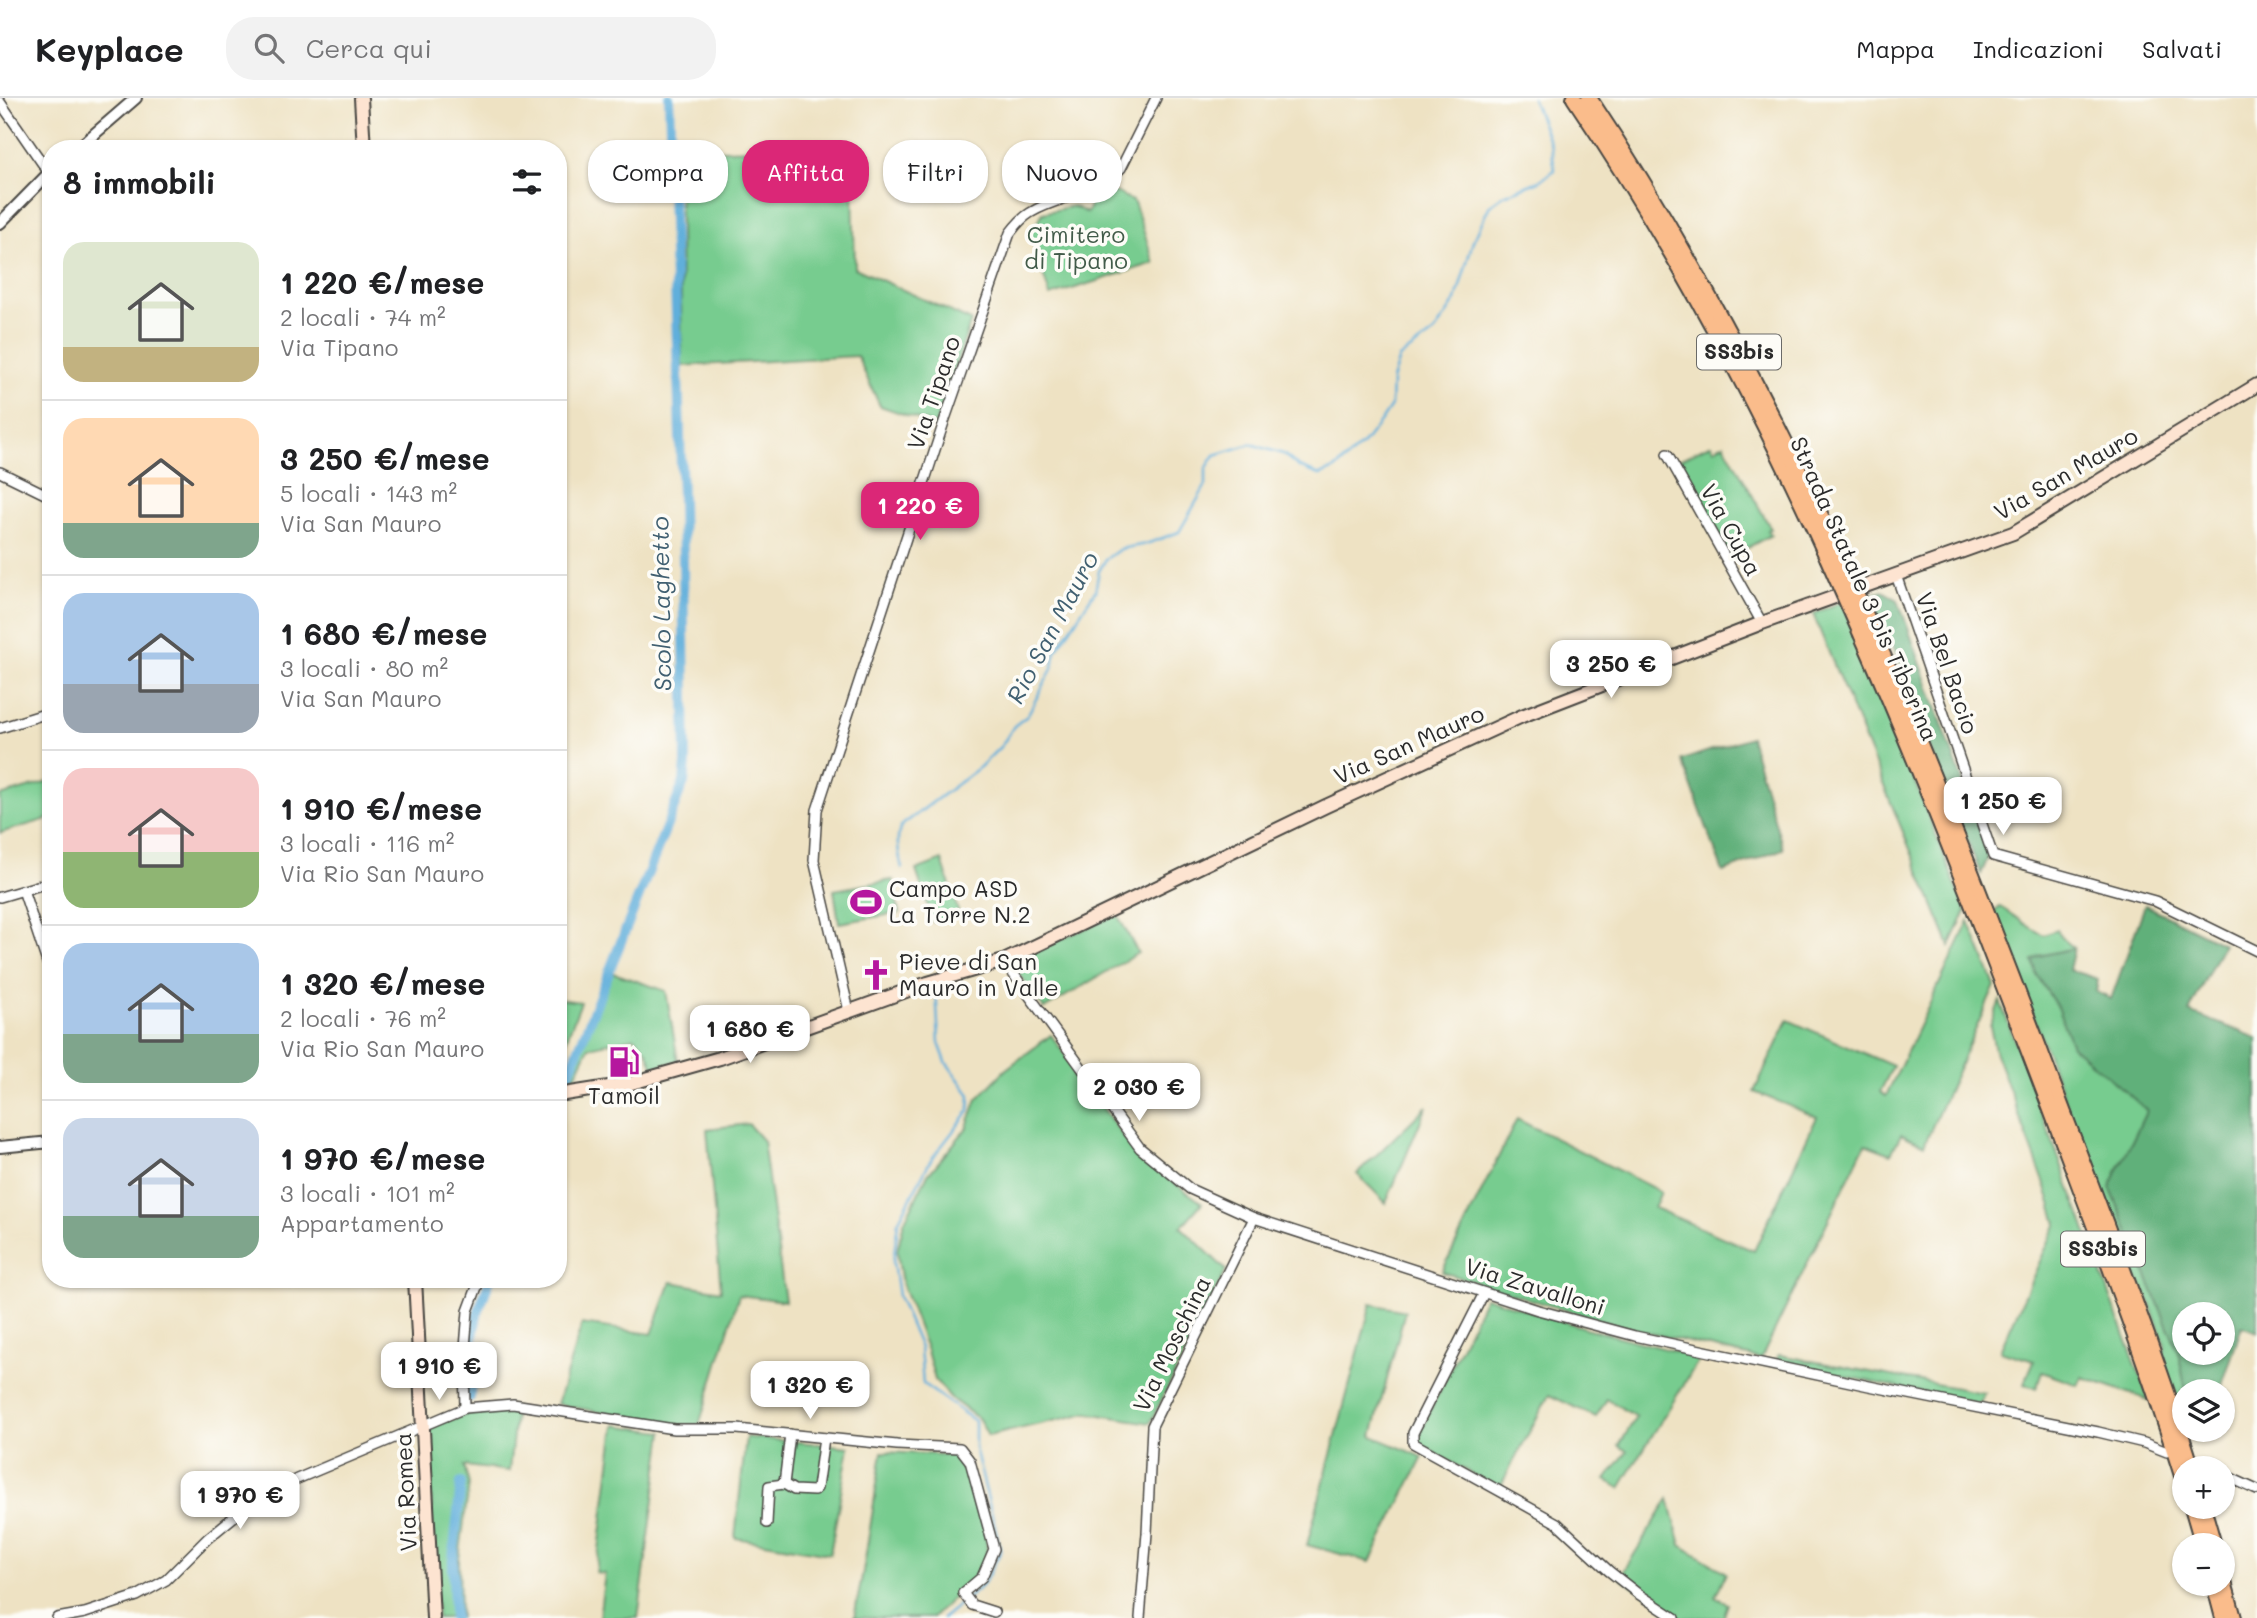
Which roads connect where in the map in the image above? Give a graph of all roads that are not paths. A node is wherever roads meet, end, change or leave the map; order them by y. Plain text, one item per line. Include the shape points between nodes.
1 (136, 98) edge
2 (361, 98) edge
3 (1156, 98) edge
4 (1574, 98) edge
5 (1589, 98) edge
6 (0, 103) edge
7 (1596, 120) junction
8 (87, 140) edge
9 (363, 140) edge
10 (42, 161) edge
11 (42, 180) edge
12 (0, 223) edge
13 (2257, 386) edge
14 (1667, 454) dead end
15 (0, 472) edge
16 (42, 493) edge
17 (1896, 575) junction
18 (1762, 624) junction
19 (42, 715) edge
20 (0, 728) edge
21 (42, 885) edge
22 (23, 890) junction
23 (0, 897) edge
24 (42, 947) edge
25 (2257, 951) edge
26 (1004, 961) junction
27 (849, 1011) junction
28 (2021, 1015) junction
29 (567, 1094) edge
30 (42, 1143) edge
31 (0, 1147) edge
32 (1254, 1218) junction
33 (416, 1288) edge
34 (477, 1288) edge
35 (1485, 1293) junction
36 (465, 1408) junction
37 (424, 1424) junction
38 (790, 1434) junction
39 (824, 1438) junction
40 (2167, 1452) dead end
41 (2175, 1456) edge
42 (2196, 1456) edge
43 (2235, 1480) edge
44 (784, 1484) junction
45 (2257, 1490) edge
46 (768, 1523) dead end
47 (2217, 1596) edge
48 (2228, 1596) edge
49 (994, 1612) dead end
50 (57, 1618) edge
51 (433, 1618) edge
52 (1140, 1618) edge
53 (1675, 1618) edge
54 (2223, 1618) edge
55 (2234, 1618) edge

1 - 8 street
2 - 9 main road
3 - 27 street, Via Tipano via 1115,174 1095,188 1032,211 1010,233 944,422 817,810 814,860
4 - 7 highway, Strada Statale 3 bis Tiberina / SS3bis
5 - 7 highway, Strada Statale 3 bis Tiberina / SS3bis
6 - 10 street
7 - 28 highway, Strada Statale 3 bis Tiberina / SS3bis, bridge via 1726,326 1793,456 1958,850
11 - 12 street
13 - 17 main road, Via San Mauro via 2013,533
14 - 18 street, Via Cupa
15 - 16 street
17 - 18 main road, Via San Mauro
17 - 25 street, Via Bel Bacio via 1993,856 2155,901
18 - 26 main road, Via San Mauro via 1522,716
19 - 20 street
21 - 22 street
22 - 23 street
22 - 24 street
26 - 27 main road, Via San Mauro
26 - 32 street, Via Zavalloni via 1140,1148 1190,1189
27 - 29 main road, Via San Mauro via 720,1058 628,1084
28 - 41 highway, Strada Statale 3 bis Tiberina / SS3bis
28 - 42 highway, Strada Statale 3 bis Tiberina / SS3bis
30 - 31 street
32 - 35 street, Via Zavalloni
32 - 52 street, Via Moschina via 1152,1426
33 - 37 main road, Via Romea
34 - 36 street via 468,1311
35 - 40 street, Via Zavalloni via 1635,1336 2098,1432
35 - 53 street via 1413,1433 1413,1443 1557,1523 1609,1571
36 - 37 street
36 - 38 street via 513,1404 674,1429
37 - 50 street via 252,1502 166,1580 136,1596
37 - 51 main road, Via Romea
38 - 39 street
38 - 44 street
39 - 44 street via 817,1488 794,1490
39 - 49 street via 960,1448 970,1461 994,1549 982,1577 963,1593 972,1605
43 - 45 street
44 - 46 street via 769,1486
47 - 54 highway
48 - 55 highway

